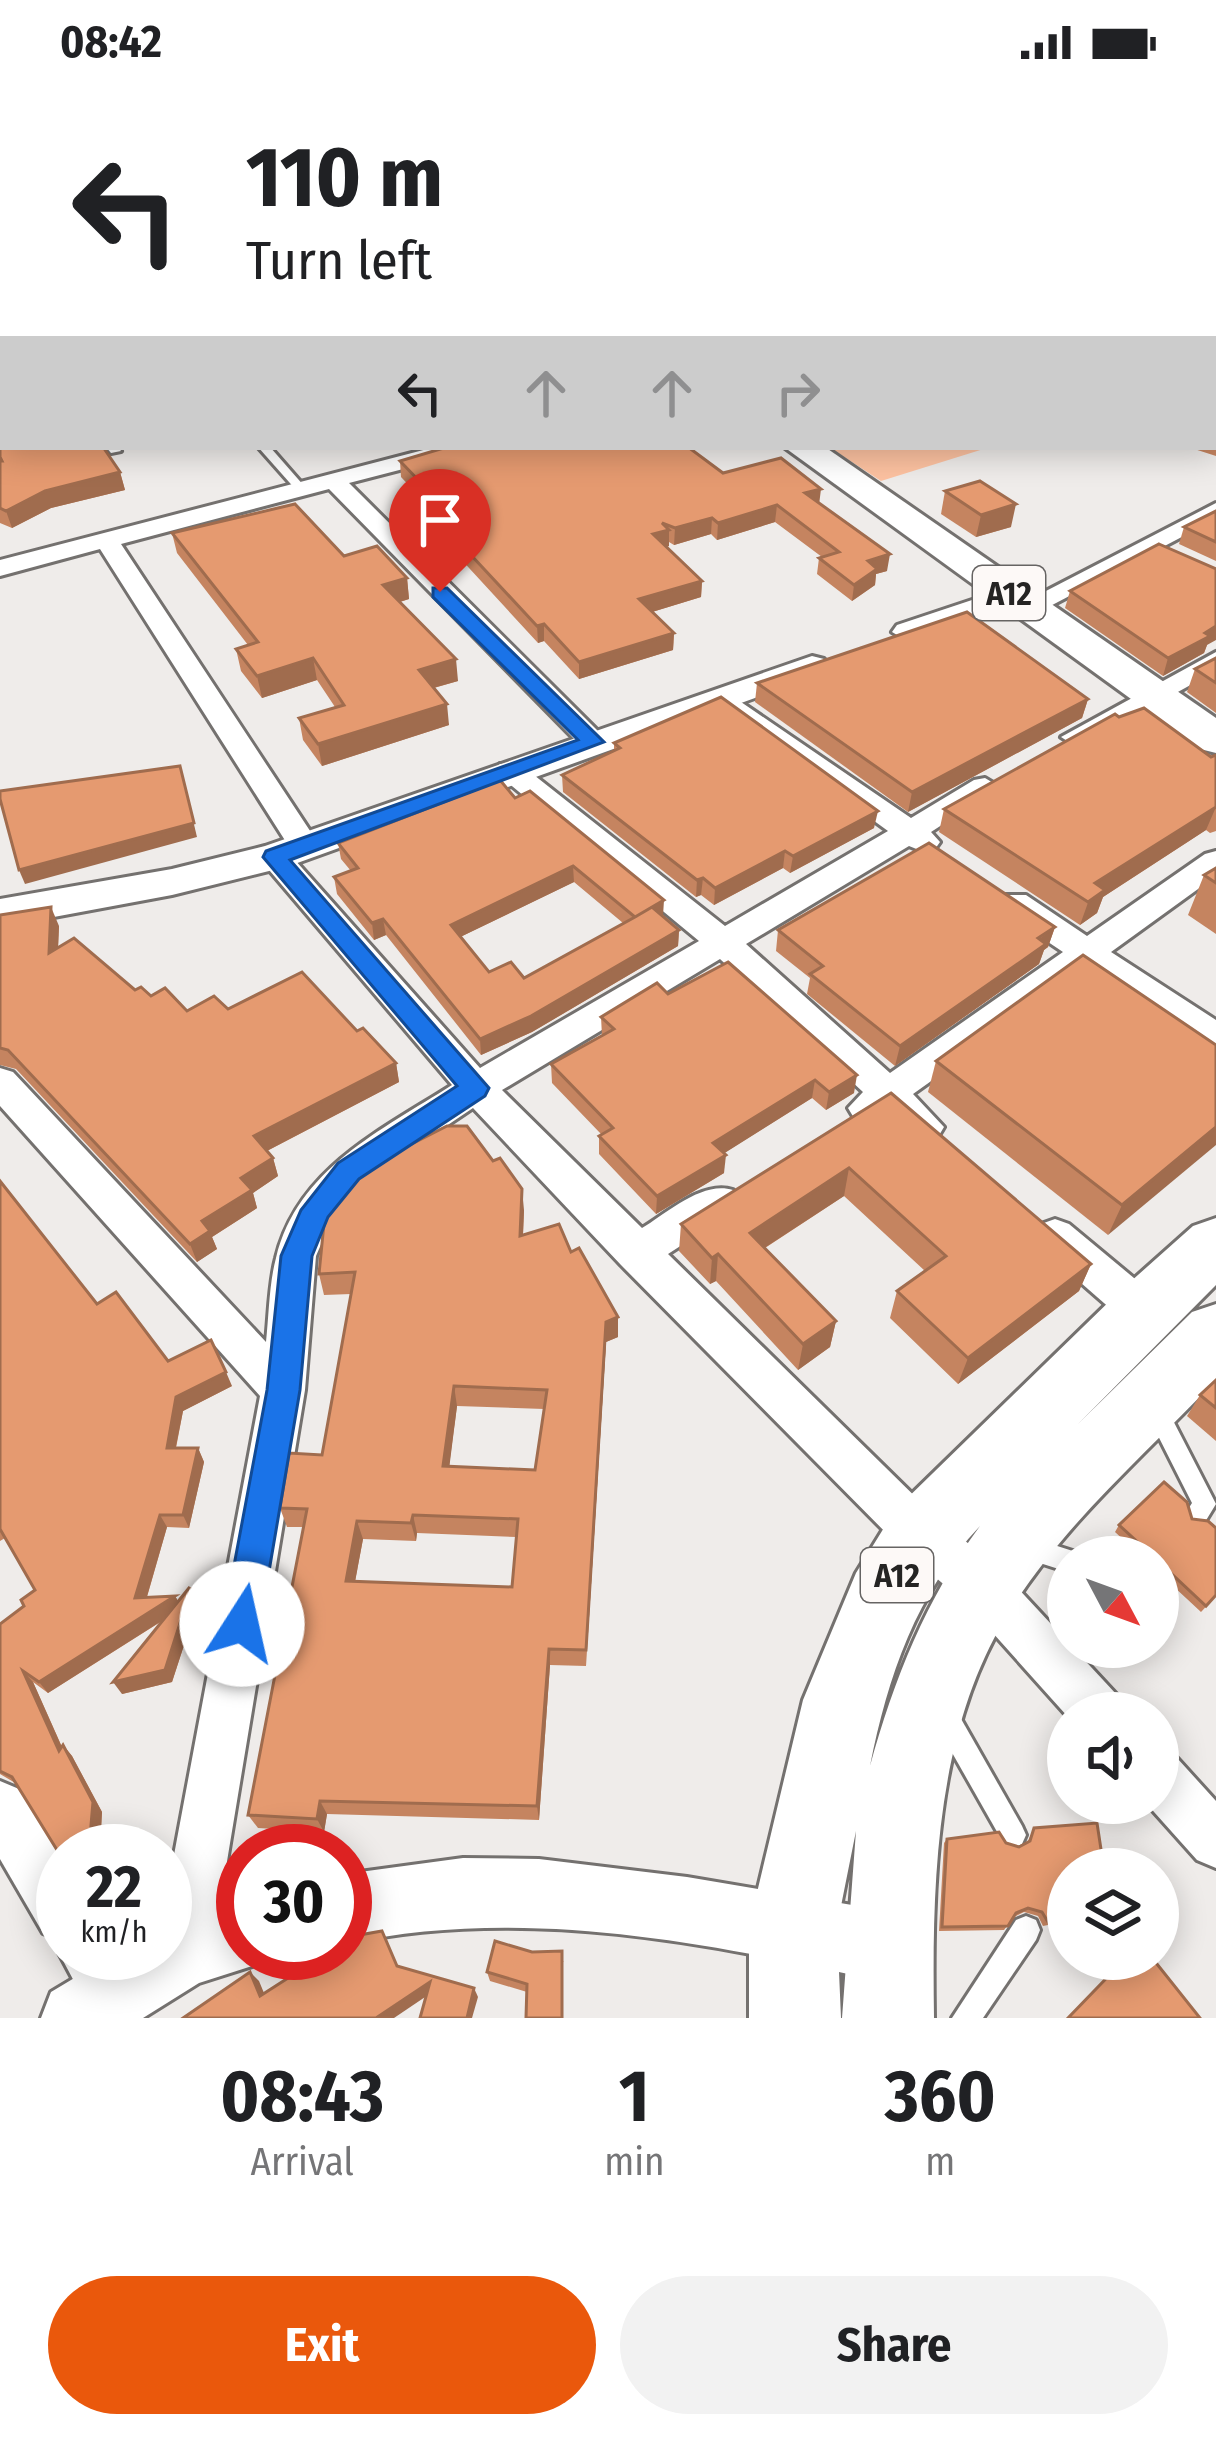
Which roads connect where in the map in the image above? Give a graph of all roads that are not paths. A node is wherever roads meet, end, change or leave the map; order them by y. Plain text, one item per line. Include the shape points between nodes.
1 (267, 450) edge
2 (435, 450) edge
3 (806, 450) edge
4 (385, 456) edge
5 (333, 480) junction
6 (301, 489) junction
7 (1216, 510) edge
8 (107, 542) junction
9 (1151, 544) junction
10 (1184, 560) edge
11 (0, 568) edge
12 (1021, 602) junction
13 (1216, 660) edge
14 (1152, 694) junction
15 (722, 697) junction
16 (1216, 739) edge
17 (593, 742) junction
18 (1050, 751) edge
19 (510, 770) junction
20 (1010, 774) edge
21 (908, 831) junction
22 (289, 851) junction
23 (947, 858) edge
24 (1216, 861) edge
25 (987, 885) edge
26 (0, 913) edge
27 (723, 942) junction
28 (1086, 952) junction
29 (1216, 1038) edge
30 (0, 1082) edge
31 (476, 1088) junction
32 (887, 1096) junction
33 (829, 1132) edge
34 (961, 1157) edge
35 (752, 1180) edge
36 (1034, 1219) edge
37 (635, 1253) junction
38 (1193, 1297) edge
39 (283, 1390) junction
40 (1152, 1402) junction
41 (1197, 1514) edge
42 (921, 1535) junction
43 (1021, 1563) edge
44 (929, 1688) junction
45 (1088, 1692) edge
46 (1179, 1801) edge
47 (0, 1808) edge
48 (1013, 1835) dead end
49 (1216, 1841) edge
50 (36, 1868) edge
51 (372, 1902) edge
52 (793, 1926) junction
53 (1026, 1930) dead end
54 (214, 1944) edge
55 (887, 1983) edge
56 (92, 1989) edge
57 (795, 2018) edge
58 (966, 2018) edge

1 - 6 lane
2 - 4 street
3 - 12 main road, A12
4 - 5 street
5 - 6 street
5 - 17 street
6 - 8 street
7 - 9 street
8 - 11 street
8 - 22 street
9 - 10 street
9 - 12 street
12 - 14 main road, A12
12 - 15 street
13 - 14 street
14 - 16 main road, A12
14 - 18 street
15 - 17 street
15 - 21 street
17 - 19 street
19 - 22 street
19 - 27 street
20 - 21 street
21 - 23 street
21 - 27 street
22 - 26 street
22 - 31 street
24 - 28 street
25 - 28 street
27 - 31 street
27 - 32 street
28 - 29 street
28 - 32 street
30 - 39 street
31 - 37 street
31 - 39 street via 349,1171 316,1210 296,1256
32 - 33 street
32 - 34 street
35 - 37 street
36 - 38 street
37 - 42 street
38 - 40 main road, A12
38 - 42 main road, A12
39 - 54 street
40 - 41 lane via 1205,1505
40 - 43 main road, A12
42 - 43 street
42 - 52 main road, A12 via 883,1600 843,1700
43 - 44 main road, A12
43 - 45 street
44 - 48 lane
44 - 55 main road, A12 via 901,1832
46 - 49 street
47 - 50 street
51 - 52 street via 505,1888
52 - 55 street
52 - 57 main road, A12
53 - 58 lane
54 - 56 street

